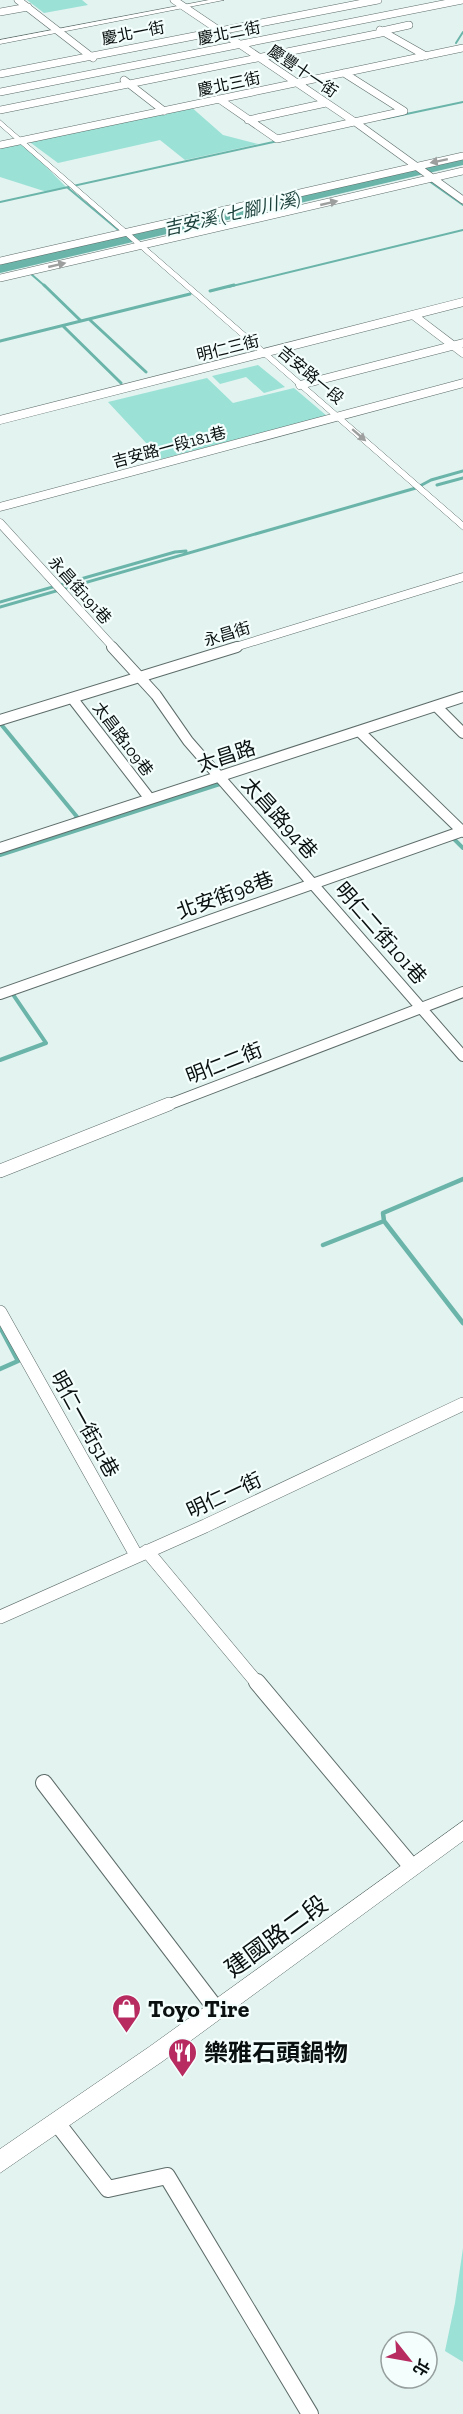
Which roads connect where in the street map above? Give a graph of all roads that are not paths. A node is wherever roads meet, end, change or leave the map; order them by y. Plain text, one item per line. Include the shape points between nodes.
1 (18, 0) edge
2 (174, 0) edge
3 (220, 0) edge
4 (332, 0) edge
5 (378, 0) edge
6 (463, 0) edge
7 (28, 7) junction
8 (183, 7) junction
9 (344, 7) junction
10 (351, 11) dead end
11 (0, 12) edge
12 (358, 15) dead end
13 (365, 20) junction
14 (409, 25) dead end
15 (217, 30) junction
16 (58, 31) junction
17 (384, 32) junction
18 (0, 42) edge
19 (240, 44) junction
20 (463, 48) edge
21 (91, 56) junction
22 (426, 56) junction
23 (258, 57) junction
24 (97, 60) dead end
25 (104, 65) dead end
26 (110, 70) junction
27 (344, 73) junction
28 (0, 74) edge
29 (129, 83) junction
30 (296, 83) junction
31 (0, 92) edge
32 (219, 99) junction
33 (326, 103) junction
34 (1, 111) edge
35 (164, 111) junction
36 (248, 120) junction
37 (0, 122) edge
38 (355, 122) junction
39 (23, 140) junction
40 (0, 145) edge
41 (463, 156) edge
42 (415, 166) junction
43 (463, 171) edge
44 (432, 179) junction
45 (463, 200) edge
46 (129, 231) junction
47 (145, 245) junction
48 (0, 261) edge
49 (0, 278) edge
50 (463, 302) edge
51 (413, 315) junction
52 (463, 343) edge
53 (453, 345) junction
54 (268, 352) junction
55 (463, 353) edge
56 (306, 383) junction
57 (463, 383) edge
58 (344, 415) junction
59 (0, 420) edge
60 (0, 507) edge
61 (463, 513) edge
62 (0, 523) edge
63 (463, 527) edge
64 (463, 577) edge
65 (139, 677) junction
66 (463, 697) edge
67 (72, 698) junction
68 (436, 706) junction
69 (0, 720) edge
70 (360, 732) junction
71 (463, 733) edge
72 (220, 778) junction
73 (150, 799) junction
74 (463, 832) edge
75 (0, 848) edge
76 (313, 882) junction
77 (463, 992) edge
78 (0, 994) edge
79 (421, 1008) junction
80 (463, 1056) edge
81 (0, 1171) edge
82 (0, 1312) edge
83 (463, 1404) edge
84 (142, 1553) junction
85 (0, 1617) edge
86 (44, 1783) dead end
87 (463, 1830) edge
88 (412, 1867) junction
89 (217, 2010) junction
90 (57, 2123) junction
91 (0, 2162) edge
92 (310, 2414) edge

1 - 7 street
2 - 8 street, 慶豐十一街
3 - 8 street
4 - 9 street
5 - 9 street, 慶北一街
6 - 13 street, 慶北二街
7 - 11 street
7 - 16 street
8 - 15 street, 慶豐十一街
8 - 16 street
9 - 10 street
9 - 15 street, 慶北一街
12 - 13 street
13 - 17 street
13 - 19 street, 慶北二街
14 - 17 street
15 - 19 street, 慶豐十一街
15 - 21 street, 慶北一街
16 - 18 street
16 - 21 street
17 - 22 street
17 - 23 street
19 - 23 street, 慶豐十一街
19 - 26 street, 慶北二街
20 - 22 street, 慶北三街
21 - 24 street
21 - 28 street, 慶北一街
22 - 27 street, 慶北三街
23 - 29 street
23 - 30 street, 慶豐十一街
25 - 26 street
26 - 29 street
26 - 31 street, 慶北二街
27 - 30 street, 慶北三街
27 - 38 street via 404,111
29 - 34 street
29 - 35 street
30 - 32 street, 慶北三街
30 - 33 street, 慶豐十一街
32 - 35 street, 慶北三街
32 - 36 street
33 - 36 street
33 - 38 street, 慶豐十一街
34 - 39 street
35 - 39 street, 慶北三街
36 - 38 street via 277,139
37 - 39 street
38 - 42 street, 慶豐十一街
39 - 40 street, 慶北三街
39 - 46 street
41 -> 42 street
42 - 44 street, 慶豐十一街
42 - 46 street
43 - 44 street
44 - 45 street, 慶豐十一街
47 -> 44 street
46 - 47 street, 吉安路一段
46 - 48 street
49 -> 47 street
47 - 54 street, 吉安路一段
50 - 51 street, 明仁三街
51 - 53 street
51 - 54 street, 明仁三街
52 - 53 street
53 - 55 street
53 - 56 street
54 - 56 street, 吉安路一段
54 - 59 street, 明仁三街
56 - 58 street, 吉安路一段
57 - 58 street, 吉安路一段181巷
58 - 60 street, 吉安路一段181巷
58 - 61 street, 吉安路一段
58 -> 63 street, 吉安路一段
62 - 65 street, 永昌街191巷
64 - 65 street, 永昌街
65 - 67 street, 永昌街
65 - 72 street, 永昌街191巷
66 - 68 street, 太昌路
67 - 69 street, 永昌街
67 - 73 street, 太昌路109巷
68 - 70 street, 太昌路
68 - 71 street
70 - 72 street, 太昌路
70 - 74 street
72 - 73 street, 太昌路
72 - 76 street, 太昌路94巷
73 - 75 street, 太昌路
74 - 76 street, 北安街98巷
76 - 78 street, 北安街98巷
76 - 79 street, 明仁二街101巷
77 - 79 street, 明仁二街
79 - 80 street, 明仁二街101巷
79 - 81 street, 明仁二街
82 - 84 street, 明仁一街51巷
83 - 84 street, 明仁一街
84 - 85 street, 明仁一街
84 - 88 street, 明仁一街51巷
86 - 89 street
87 - 88 street, 建國路二段
88 - 89 street, 建國路二段
89 - 90 street, 建國路二段
90 - 91 street, 建國路二段
90 - 92 street via 108,2189 167,2176

